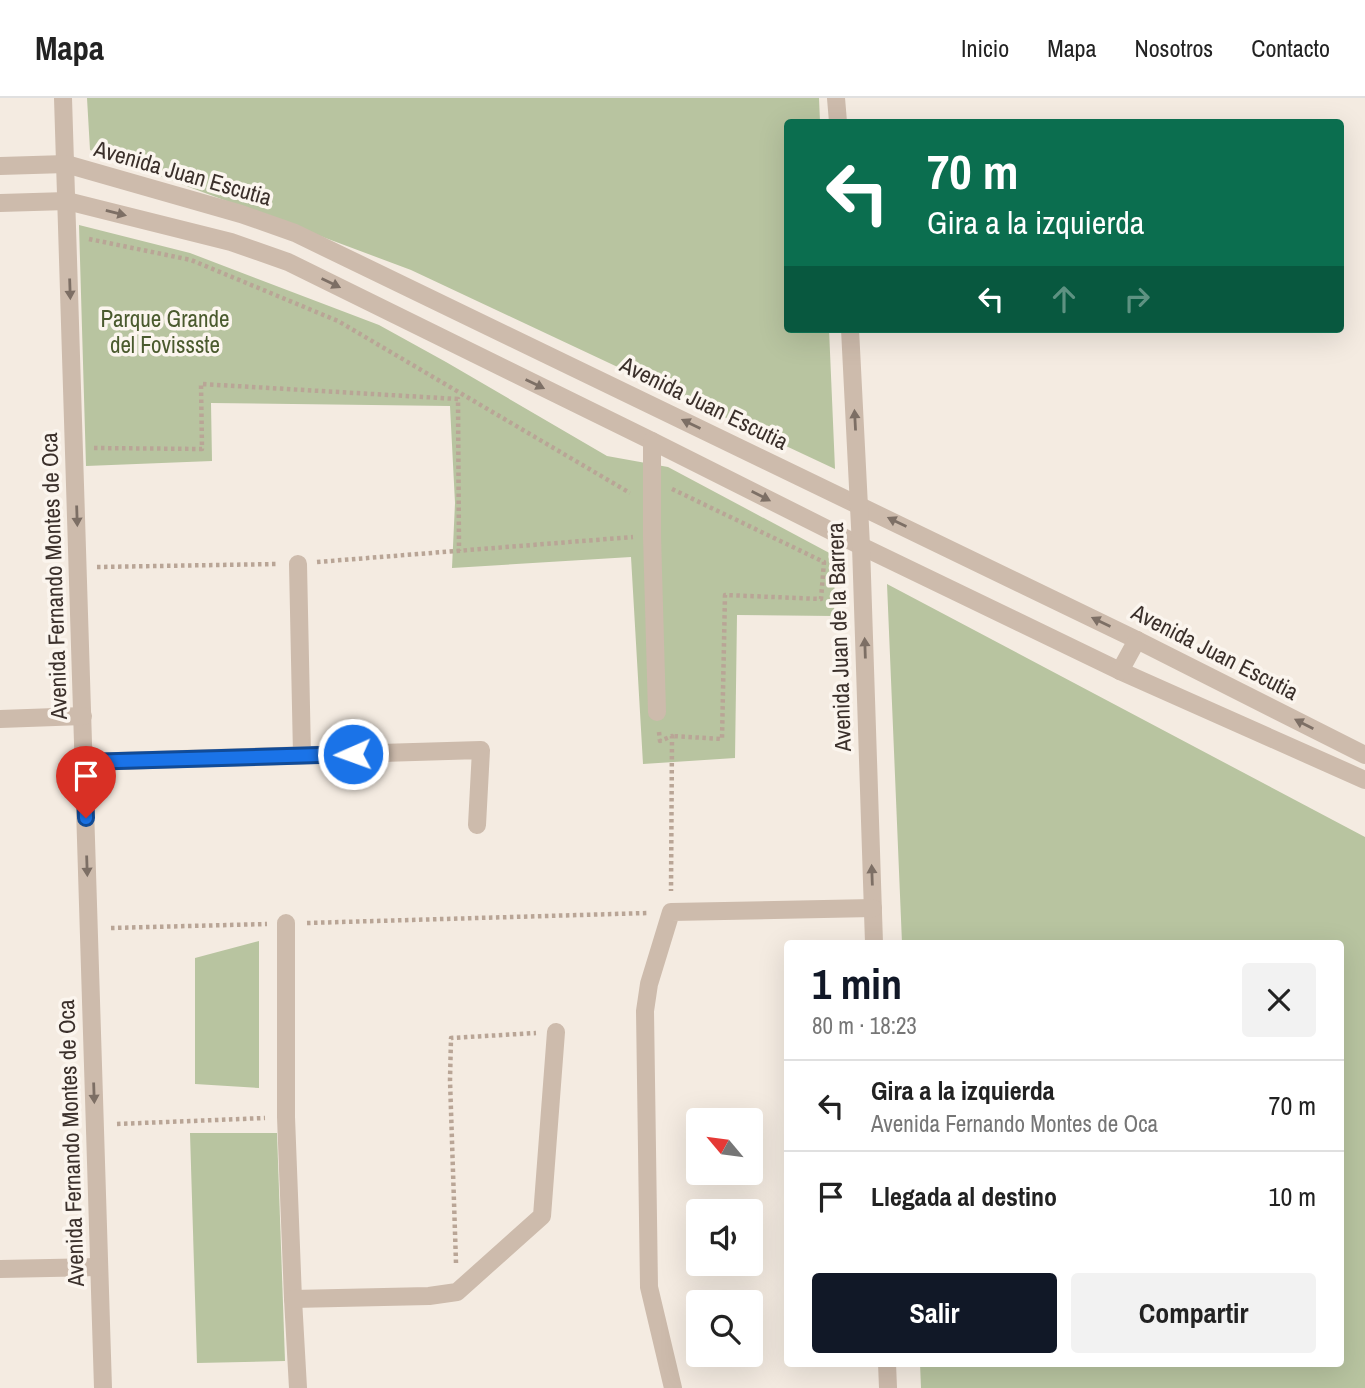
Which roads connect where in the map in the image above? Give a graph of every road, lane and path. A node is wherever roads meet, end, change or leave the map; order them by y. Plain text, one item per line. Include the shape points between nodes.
1 (63, 98) edge
2 (836, 98) edge
3 (838, 119) edge
4 (66, 164) junction
5 (0, 166) edge
6 (67, 201) junction
7 (0, 203) edge
8 (89, 251) dead end
9 (850, 333) edge
10 (94, 436) dead end
11 (652, 440) junction
12 (652, 490) junction
13 (860, 504) junction
14 (652, 536) junction
15 (861, 546) junction
16 (459, 551) junction
17 (299, 564) junction
18 (78, 567) junction
19 (1138, 640) junction
20 (1120, 671) junction
21 (657, 712) joint
22 (83, 716) junction
23 (0, 719) edge
24 (672, 736) junction
25 (302, 755) junction
26 (1365, 755) edge
27 (84, 762) junction
28 (1365, 780) edge
29 (477, 825) dead end
30 (873, 908) junction
31 (671, 912) junction
32 (286, 923) junction
33 (89, 929) junction
34 (874, 940) edge
35 (556, 1032) joint
36 (286, 1117) junction
37 (95, 1125) junction
38 (99, 1267) junction
39 (0, 1269) edge
40 (457, 1292) junction
41 (293, 1299) junction
42 (887, 1367) edge
43 (103, 1388) edge
44 (298, 1388) edge
45 (673, 1388) edge
46 (888, 1388) edge

1 - 4 street, Avenida Fernando Montes de Oca
2 - 3 street
4 - 5 street, Avenida Juan Escutia
4 - 6 street, Avenida Fernando Montes de Oca
13 -> 4 street, Avenida Juan Escutia via 295,233
6 - 7 street
6 -> 11 street via 231,242 288,262
6 -> 18 street, Avenida Fernando Montes de Oca
8 - 12 path via 89,238 191,260 338,321 632,495
13 -> 9 street, Avenida Juan de la Barrera
10 - 16 path via 94,449 202,449 201,384 458,399
11 - 12 street
11 -> 15 street
12 - 14 street
12 - 24 path via 668,487 824,562 821,599 725,595 722,739
13 - 15 street, Avenida Juan de la Barrera
19 -> 13 street, Avenida Juan Escutia
14 - 16 path
14 - 21 street
15 - 20 street
30 -> 15 street, Avenida Juan de la Barrera
16 - 17 path
17 - 18 path
17 - 25 street
18 - 22 street, Avenida Fernando Montes de Oca
19 - 20 street
26 -> 19 street, Avenida Juan Escutia
20 - 28 street
21 - 24 path via 660,741
22 - 23 street
22 - 27 street, Avenida Fernando Montes de Oca
24 - 31 path
25 - 27 street
25 - 29 street via 481,750
27 -> 33 street, Avenida Fernando Montes de Oca
30 - 31 street
30 - 34 street, Avenida Juan de la Barrera
31 - 32 path
31 - 45 street via 645,1011 649,1287
32 - 33 path
32 - 36 street
33 -> 37 street, Avenida Fernando Montes de Oca
35 - 40 street via 542,1216
35 - 40 path via 452,1038
36 - 37 path
36 - 41 street
37 - 38 street, Avenida Fernando Montes de Oca
38 - 39 street
38 - 43 street, Avenida Fernando Montes de Oca
40 - 41 street
41 - 44 street
42 - 46 street

